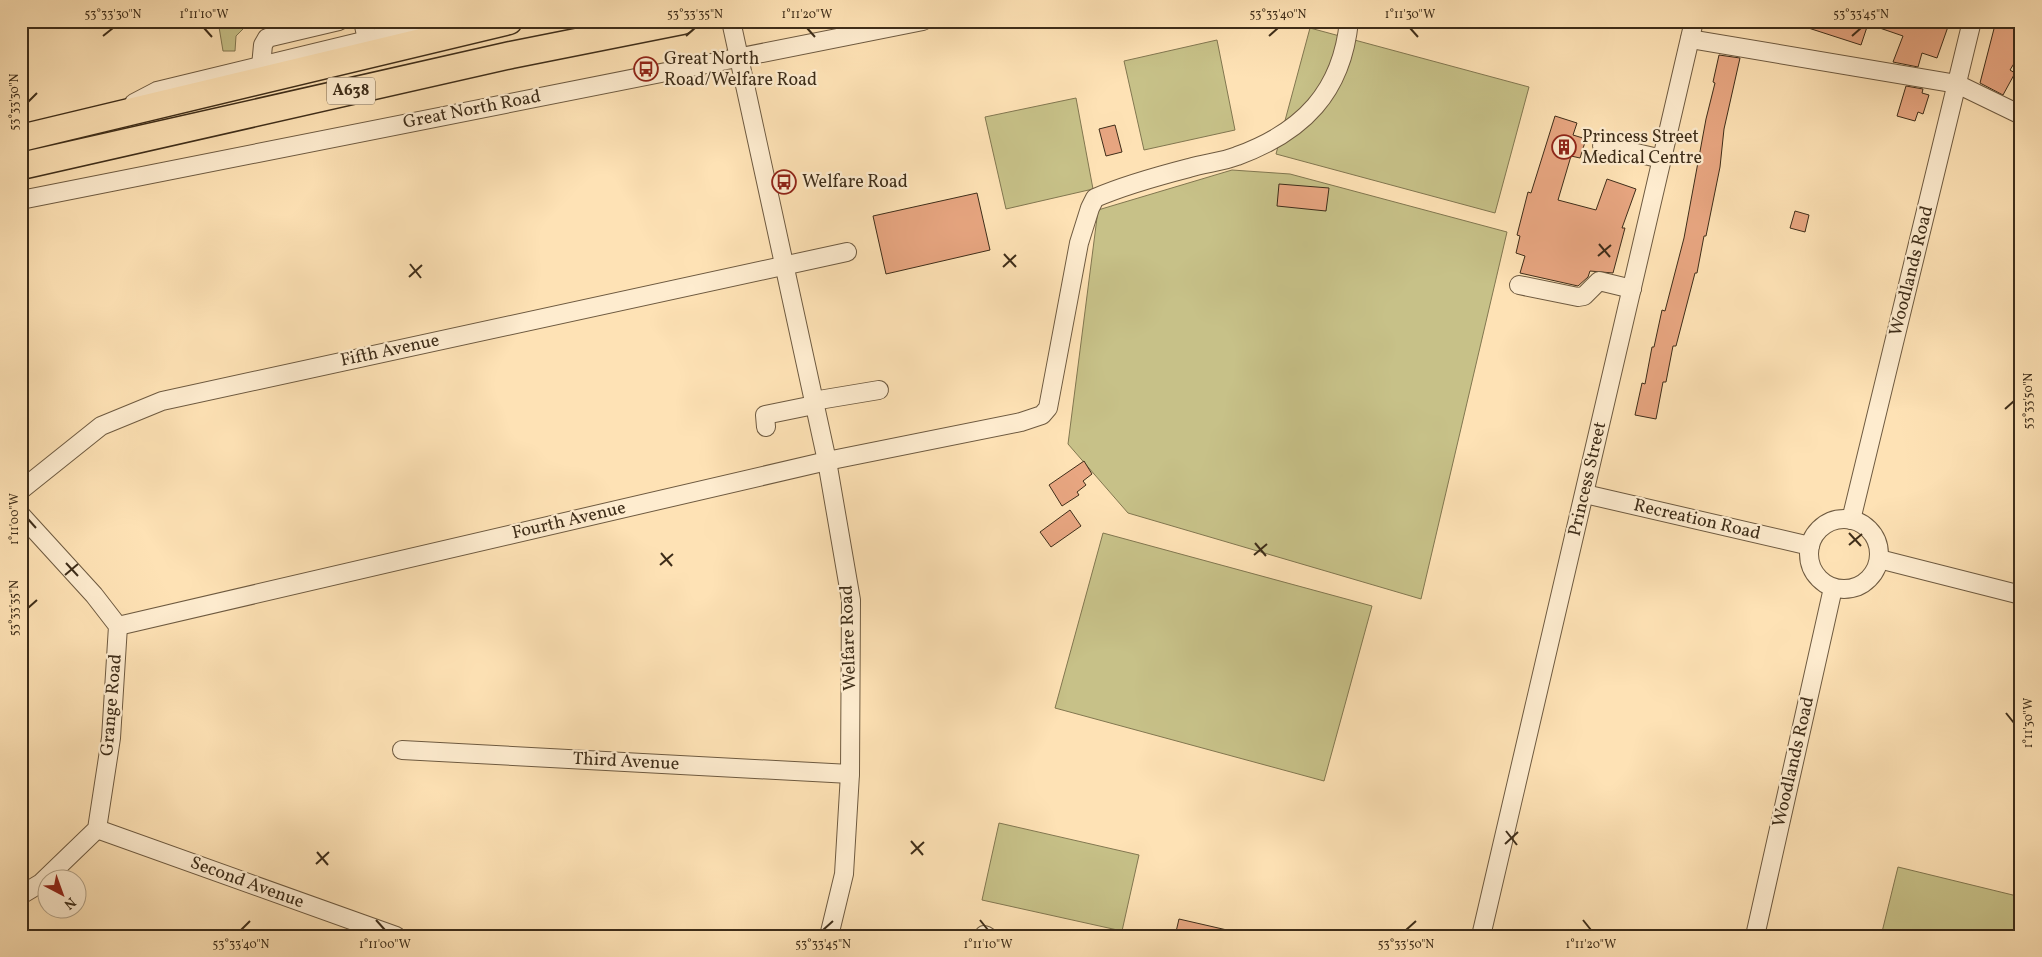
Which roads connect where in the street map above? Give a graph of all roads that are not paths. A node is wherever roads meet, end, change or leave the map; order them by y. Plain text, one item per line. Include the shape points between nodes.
1 (339, 21) edge
2 (363, 21) edge
3 (459, 21) edge
4 (682, 21) edge
5 (731, 21) edge
6 (924, 21) edge
7 (1349, 21) edge
8 (1694, 21) edge
9 (1972, 21) edge
10 (495, 22) edge
11 (377, 33) edge
12 (1690, 39) junction
13 (739, 57) junction
14 (261, 66) junction
15 (1957, 84) junction
16 (2021, 115) edge
17 (102, 119) junction
18 (21, 138) edge
19 (1602, 145) dead end
20 (1662, 159) junction
21 (21, 166) edge
22 (21, 200) edge
23 (847, 252) dead end
24 (783, 267) junction
25 (1519, 285) dead end
26 (1632, 289) junction
27 (879, 390) dead end
28 (814, 403) junction
29 (766, 427) dead end
30 (827, 461) junction
31 (21, 490) edge
32 (1585, 494) junction
33 (21, 515) edge
34 (1852, 520) junction
35 (1810, 546) junction
36 (1879, 559) junction
37 (1833, 588) junction
38 (2021, 595) edge
39 (118, 626) junction
40 (402, 750) dead end
41 (850, 774) junction
42 (97, 829) junction
43 (21, 895) edge
44 (396, 936) edge
45 (829, 936) edge
46 (1481, 936) edge
47 (1755, 936) edge

1 - 14 street via 267,38
2 - 11 street
3 - 11 street
4 - 21 highway, A638 via 511,55
5 - 13 street, Welfare Road
6 - 13 street, Great North Road
7 - 30 street, Fourth Avenue via 1340,67 1328,91 1292,127 1236,156 1096,198 1079,243 1048,408 1042,415
8 - 12 street, Princess Street
9 - 15 street, Woodlands Road
10 - 17 highway, A638
11 - 14 street
12 - 15 street
12 - 20 street, Princess Street
13 - 22 street, Great North Road
13 - 24 street, Welfare Road
14 - 17 street via 158,91
15 - 16 street
15 - 34 street, Woodlands Road
17 - 18 highway, A638
19 - 20 street
20 - 26 street, Princess Street
23 - 24 street, Fifth Avenue
24 - 28 street, Welfare Road
24 - 31 street, Fifth Avenue via 162,401 101,426
25 - 26 street via 1574,297 1584,296 1599,281
26 - 32 street, Princess Street
27 - 28 street
28 - 29 street via 765,415
28 - 30 street, Welfare Road
30 - 39 street, Fourth Avenue
30 - 41 street, Welfare Road via 851,600
32 - 35 street, Recreation Road
32 - 46 street, Princess Street
33 - 39 street
34 - 35 street via 1839,519 1827,523
34 - 36 street via 1870,531 1877,541
35 - 37 street via 1810,565 1816,576
36 - 37 street via 1876,570 1862,585 1851,589
36 - 38 street
37 - 47 street, Woodlands Road
39 - 42 street, Grange Road via 111,738
40 - 41 street, Third Avenue
41 - 45 street, Welfare Road via 844,874
42 - 43 street via 41,883
42 - 44 street, Second Avenue

